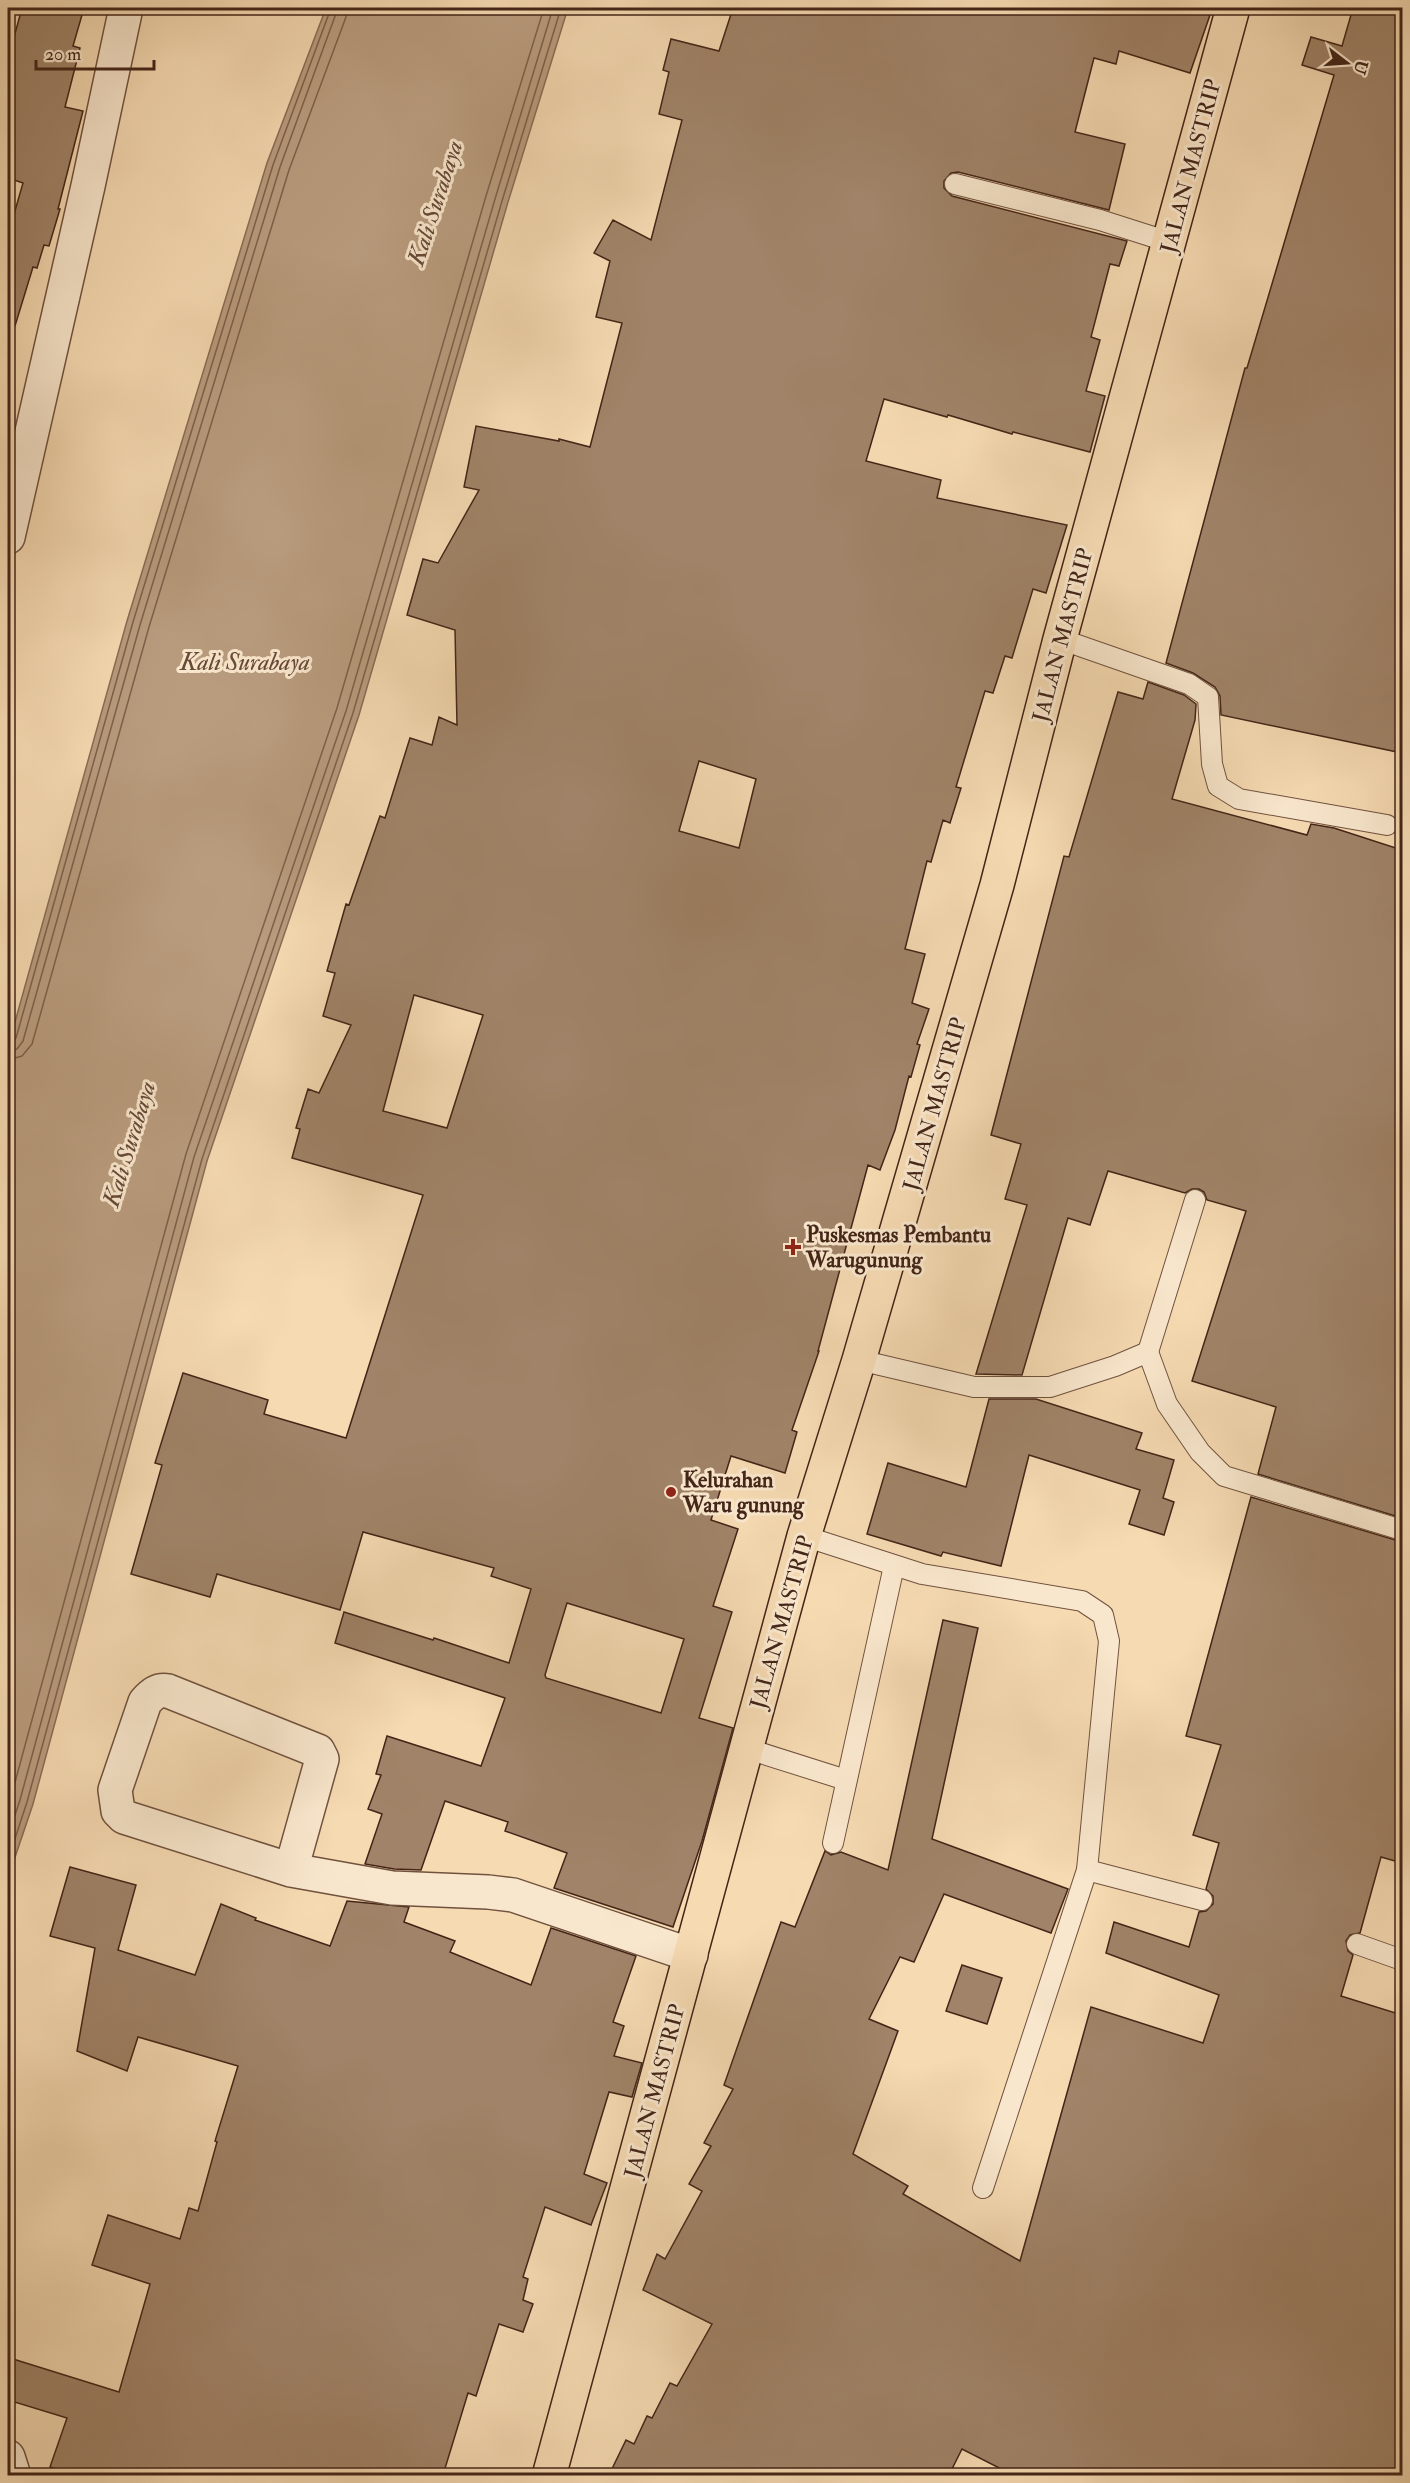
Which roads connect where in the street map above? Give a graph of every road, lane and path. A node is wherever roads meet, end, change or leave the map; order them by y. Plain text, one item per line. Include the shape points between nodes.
1 (126, 8) edge
2 (1233, 8) edge
3 (955, 184) dead end
4 (1169, 242) junction
5 (8, 537) edge
6 (1072, 643) junction
7 (1387, 825) dead end
8 (1195, 1200) dead end
9 (1148, 1352) junction
10 (859, 1360) junction
11 (1402, 1530) edge
12 (804, 1536) junction
13 (894, 1566) junction
14 (745, 1748) junction
15 (846, 1780) junction
16 (833, 1843) dead end
17 (291, 1870) junction
18 (1087, 1870) junction
19 (1202, 1900) dead end
20 (1357, 1944) dead end
21 (691, 1955) junction
22 (1402, 1960) edge
23 (983, 2188) dead end
24 (8, 2457) edge
25 (14, 2475) edge
26 (549, 2475) edge

1 - 5 street
2 - 4 main road, JALAN MASTRIP
3 - 4 lane via 1100,220
4 - 6 main road, JALAN MASTRIP
6 - 7 lane via 1189,684 1208,697 1212,764 1218,786 1227,793 1239,799
6 - 10 main road, JALAN MASTRIP
8 - 9 lane
9 - 10 lane via 1050,1387 974,1387
9 - 11 lane via 1167,1404 1200,1452 1224,1476
10 - 12 main road, JALAN MASTRIP
12 - 13 lane
12 - 14 main road, JALAN MASTRIP
13 - 15 lane
13 - 18 lane via 1082,1601 1103,1615 1109,1641
14 - 15 lane
14 - 21 main road, JALAN MASTRIP
15 - 16 lane
17 - 17 street via 322,1759 318,1751 168,1690 151,1695 145,1702 115,1790 118,1811 124,1817
17 - 21 street via 392,1888 513,1895
18 - 19 lane
18 - 23 lane
20 - 22 lane
21 - 26 main road, JALAN MASTRIP
24 - 25 street

